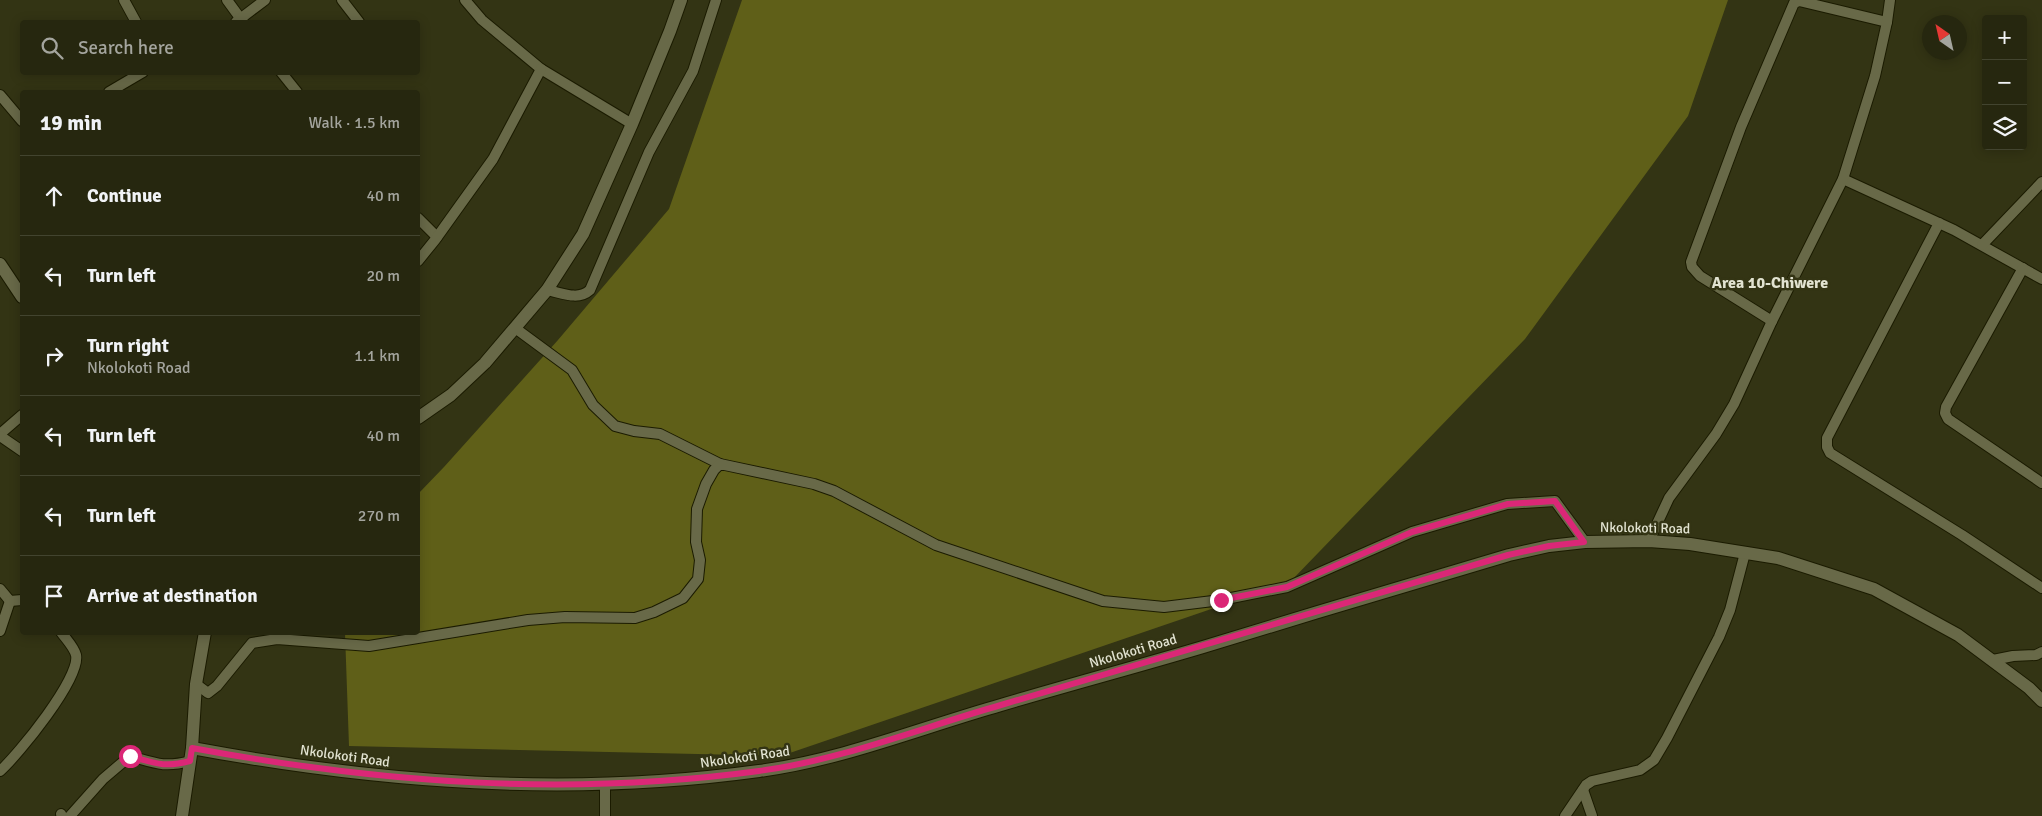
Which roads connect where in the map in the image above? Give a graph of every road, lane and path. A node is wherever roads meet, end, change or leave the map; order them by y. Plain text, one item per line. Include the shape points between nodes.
1 (124, 0) edge
2 (227, 0) edge
3 (265, 0) edge
4 (342, 0) edge
5 (465, 0) edge
6 (681, 0) edge
7 (716, 0) edge
8 (1890, 0) edge
9 (135, 20) edge
10 (239, 20) edge
11 (241, 20) edge
12 (357, 20) edge
13 (1888, 22) junction
14 (541, 69) junction
15 (138, 75) edge
16 (283, 75) edge
17 (112, 90) edge
18 (294, 90) edge
19 (0, 95) edge
20 (20, 120) edge
21 (632, 124) junction
22 (1843, 179) junction
23 (2042, 182) edge
24 (420, 220) edge
25 (1938, 223) junction
26 (437, 237) junction
27 (1982, 245) junction
28 (420, 258) edge
29 (0, 264) edge
30 (2023, 268) junction
31 (2042, 278) edge
32 (547, 290) junction
33 (20, 294) edge
34 (1772, 321) junction
35 (516, 328) junction
36 (20, 417) edge
37 (420, 417) edge
38 (0, 435) edge
39 (20, 450) edge
40 (720, 464) junction
41 (2042, 483) edge
42 (1648, 541) junction
43 (1584, 542) junction
44 (1745, 553) junction
45 (2042, 588) edge
46 (0, 589) edge
47 (20, 600) edge
48 (10, 601) junction
49 (0, 631) edge
50 (63, 635) edge
51 (204, 635) edge
52 (2042, 652) edge
53 (1993, 660) junction
54 (196, 684) junction
55 (2042, 701) edge
56 (191, 755) junction
57 (0, 771) edge
58 (605, 784) junction
59 (1583, 790) junction
60 (65, 815) edge
61 (182, 816) edge
62 (605, 816) edge
63 (1565, 816) edge
64 (1592, 816) edge

1 - 9 street
2 - 10 street
3 - 11 street
4 - 12 street
5 - 14 street via 482,20
6 - 21 main road
7 - 32 street via 693,70 649,152 590,290 577,297
8 - 13 street
13 - 22 street
13 - 34 street via 1799,1 1794,3 1741,127 1691,262 1700,276
14 - 21 street
14 - 26 street via 493,159
15 - 17 street
16 - 18 street
19 - 20 street
21 - 32 main road via 583,234
22 - 25 street
22 - 34 street
23 - 27 street
24 - 26 street
25 - 27 street
25 - 45 street via 1827,438 1827,448 1830,453
26 - 28 street
27 - 30 street
29 - 33 main road
30 - 31 street
30 - 41 street via 1945,413 1948,419
32 - 35 main road
34 - 42 street via 1734,404 1669,498
35 - 37 main road via 451,395
35 - 40 street via 572,370 593,405 615,426 660,434
36 - 38 street
38 - 39 street
40 - 43 street via 834,491 936,544 1102,601 1164,607 1287,587 1412,532 1508,504 1555,501
40 - 54 street via 706,484 697,509 698,579 683,598 672,605 635,618 528,620 369,646 277,639 252,643 208,694
42 - 43 main road, Nkolokoti Road
42 - 44 main road, Nkolokoti Road
43 - 58 main road, Nkolokoti Road via 1508,555 818,760 761,771 690,779
44 - 53 main road, Nkolokoti Road via 1778,558 1874,589 1958,635
44 - 59 street via 1730,610 1719,637 1654,760 1640,770 1592,781
46 - 48 street
47 - 48 street
48 - 49 street
50 - 57 street via 76,655 76,662 46,717
51 - 54 main road
52 - 53 street
53 - 55 main road, Nkolokoti Road
54 - 56 main road
56 - 58 main road, Nkolokoti Road via 433,781
56 - 60 street via 174,765 160,765 130,756
56 - 61 main road
58 - 62 street
59 - 63 street
59 - 64 street

